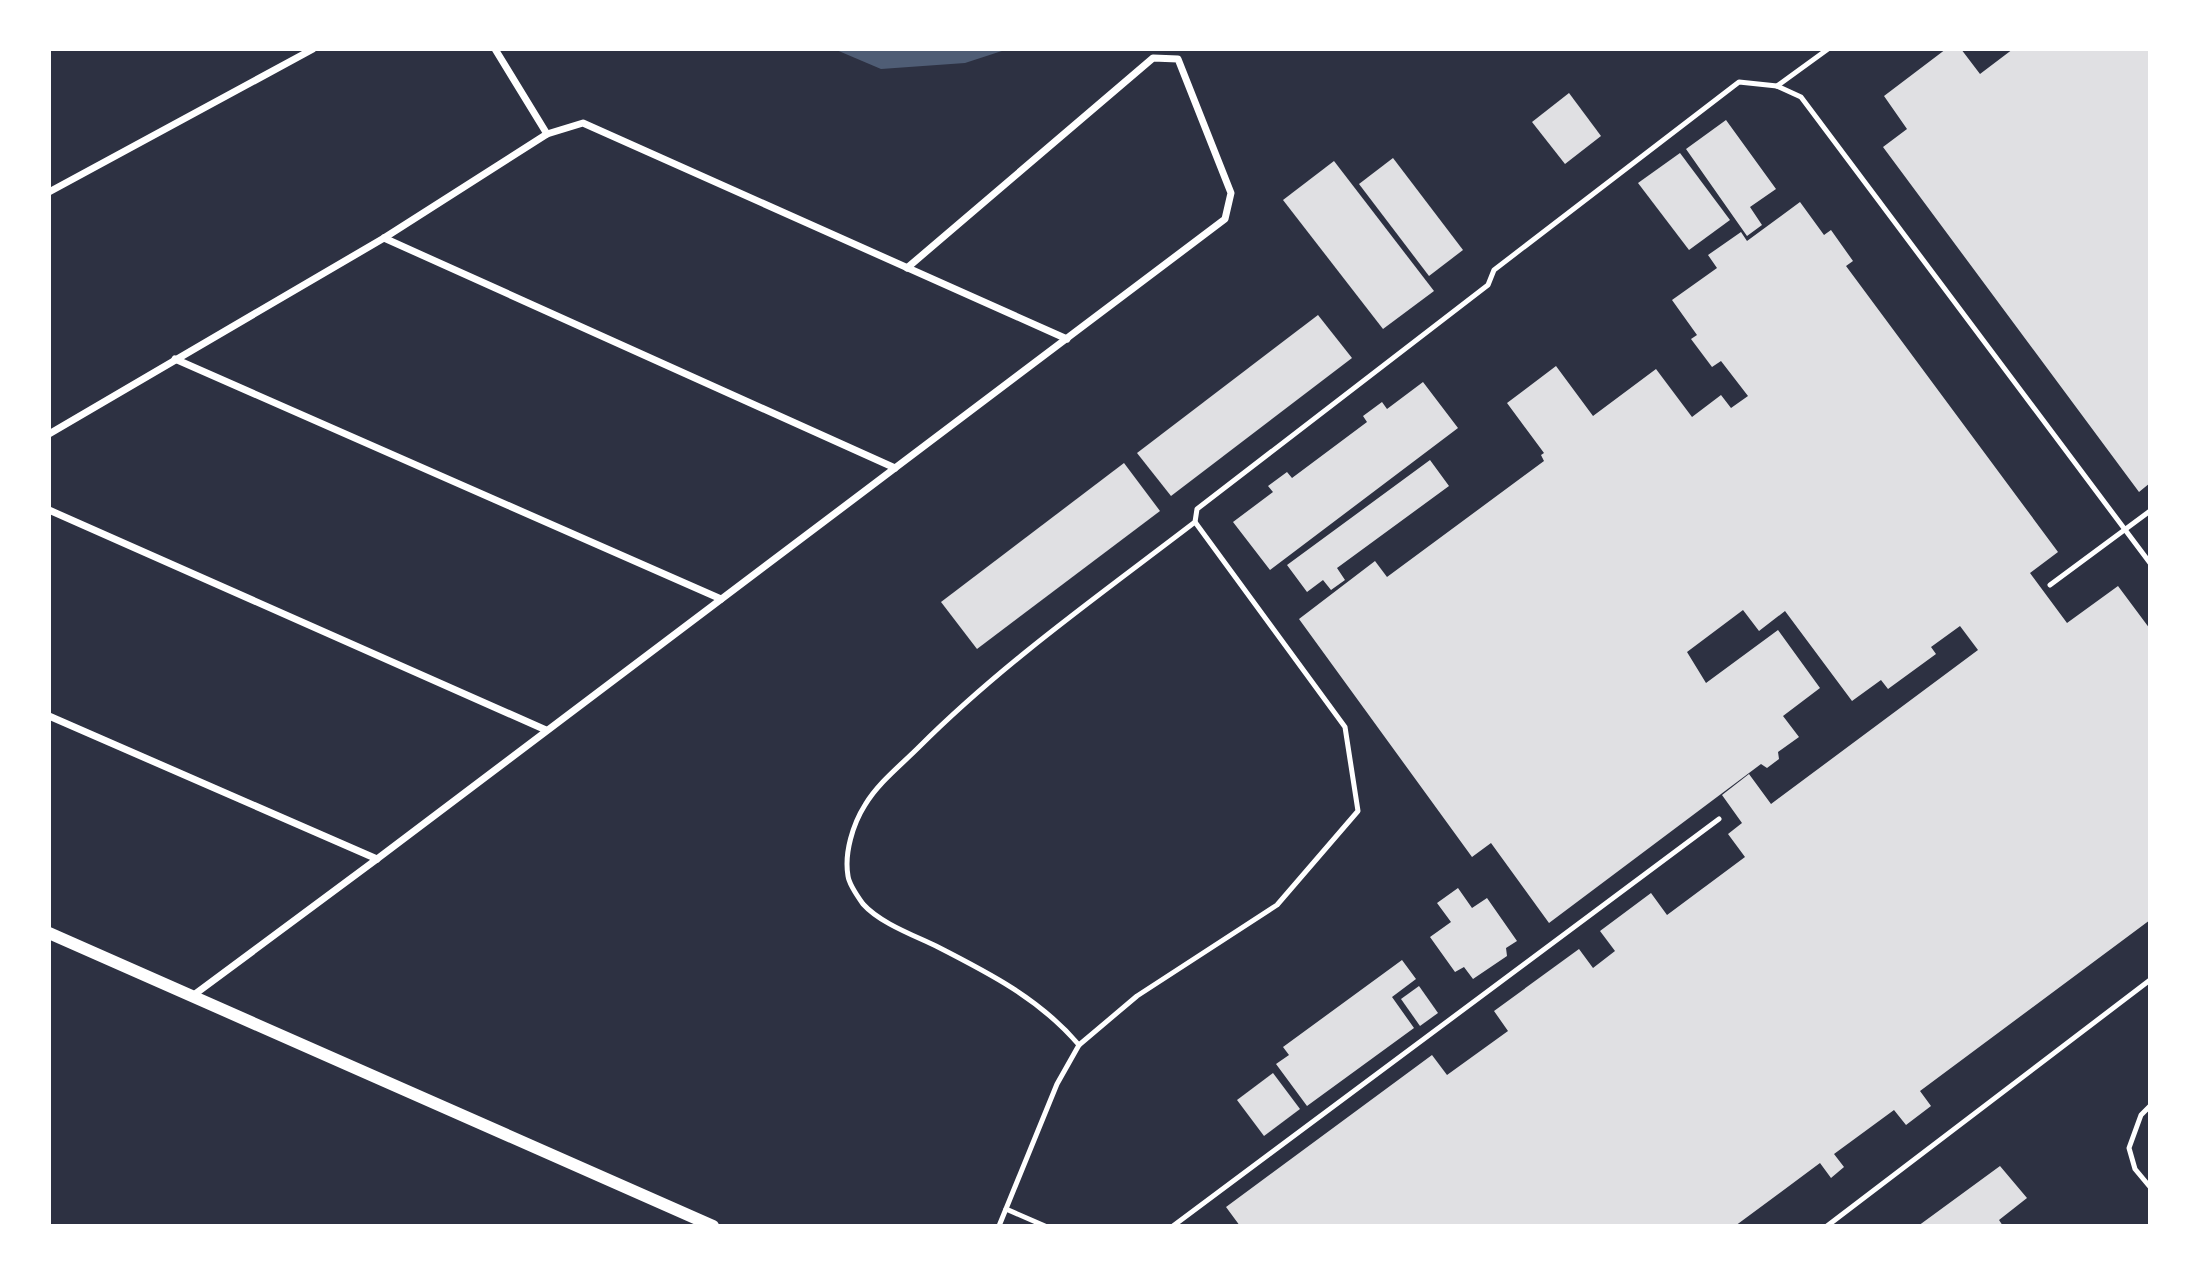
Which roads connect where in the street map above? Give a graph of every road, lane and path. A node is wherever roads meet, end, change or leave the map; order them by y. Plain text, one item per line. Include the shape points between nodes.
1 (313, 49) edge
2 (495, 49) edge
3 (1828, 49) edge
4 (1777, 86) junction
5 (547, 134) junction
6 (49, 192) edge
7 (384, 238) junction
8 (907, 268) junction
9 (1067, 339) junction
10 (175, 359) junction
11 (49, 434) edge
12 (895, 468) junction
13 (49, 510) edge
14 (2150, 511) edge
15 (1195, 522) junction
16 (2125, 529) junction
17 (2150, 563) edge
18 (2050, 585) dead end
19 (721, 599) junction
20 (49, 716) edge
21 (546, 730) junction
22 (1719, 819) dead end
23 (377, 859) junction
24 (49, 933) edge
25 (2150, 980) edge
26 (190, 997) junction
27 (1079, 1045) junction
28 (2150, 1106) edge
29 (2150, 1187) edge
30 (1006, 1209) junction
31 (713, 1226) edge
32 (999, 1226) edge
33 (1045, 1226) edge
34 (1173, 1226) edge
35 (1827, 1226) edge

1 - 6 street
2 - 5 street
3 - 4 lane
4 - 15 lane via 1739,82 1494,270 1488,285 1197,509
4 - 16 lane via 1801,97
5 - 7 street
5 - 8 street via 583,123
7 - 10 street
7 - 12 street
8 - 9 street
8 - 9 street via 1153,58 1178,59 1231,193 1224,219
9 - 12 street
10 - 11 street
10 - 19 street
12 - 19 street
13 - 21 street
14 - 16 lane
15 - 27 lane via 1345,727 1358,811 1277,905 1137,996
15 - 27 lane via 1033,645 936,730 865,804 853,829 848,879 864,905 895,927 998,977 1062,1026
16 - 17 lane
16 - 18 lane
19 - 21 street
20 - 23 street
21 - 23 street
22 - 34 lane
23 - 26 street
24 - 26 street
25 - 35 lane
26 - 31 street
27 - 30 lane via 1057,1084
28 - 29 lane via 2141,1115 2129,1148 2135,1169
30 - 32 lane
30 - 33 lane

